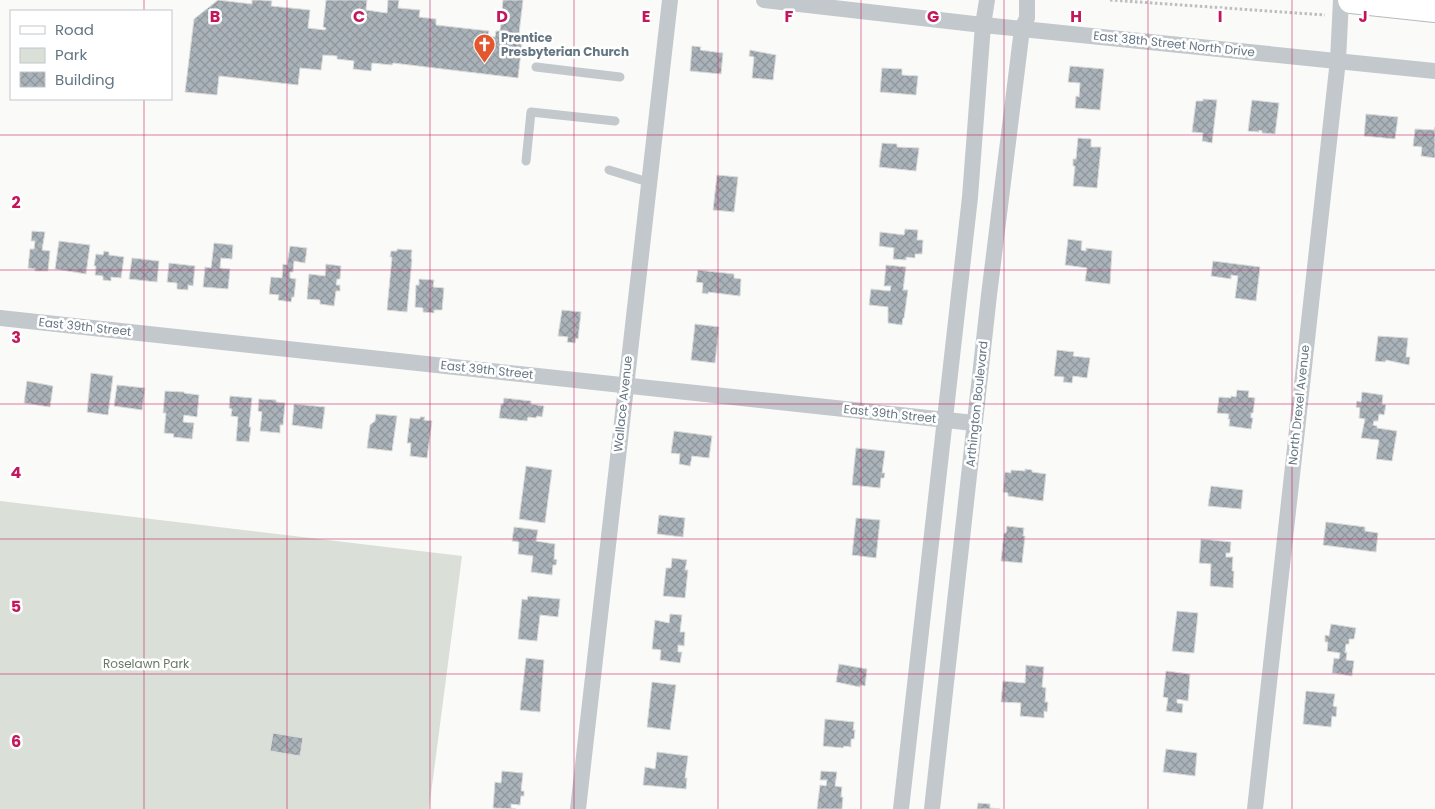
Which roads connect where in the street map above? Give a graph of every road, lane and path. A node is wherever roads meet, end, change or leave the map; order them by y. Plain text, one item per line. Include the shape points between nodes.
1 (670, 0) edge
2 (764, 0) edge
3 (987, 0) edge
4 (1027, 0) edge
5 (1110, 0) edge
6 (1344, 5) edge
7 (1435, 9) edge
8 (983, 25) junction
9 (1022, 29) junction
10 (1338, 60) junction
11 (536, 67) dead end
12 (1435, 71) edge
13 (620, 76) dead end
14 (615, 121) dead end
15 (526, 161) dead end
16 (609, 170) dead end
17 (648, 182) junction
18 (0, 318) edge
19 (625, 385) junction
20 (944, 420) junction
21 (974, 423) junction
22 (578, 809) edge
23 (901, 809) edge
24 (932, 809) edge
25 (1255, 809) edge

1 - 17 street, Wallace Avenue
2 - 8 street, East 38th Street North Drive
3 - 8 street
4 - 9 street, Arthington Boulevard via 1027,18
5 - 6 path
6 - 7 main road
6 - 10 street, North Drexel Avenue
8 - 9 street, East 38th Street North Drive
8 - 20 street via 970,197
9 - 10 street, East 38th Street North Drive
9 - 21 street, Arthington Boulevard
10 - 12 street, East 38th Street North Drive
10 - 25 street, North Drexel Avenue
11 - 13 lane
14 - 15 lane via 531,112
16 - 17 lane
17 - 19 street, Wallace Avenue
18 - 19 street, East 39th Street
19 - 20 street, East 39th Street
19 - 22 street, Wallace Avenue
20 - 21 street, East 39th Street
20 - 23 street
21 - 24 street, Arthington Boulevard

